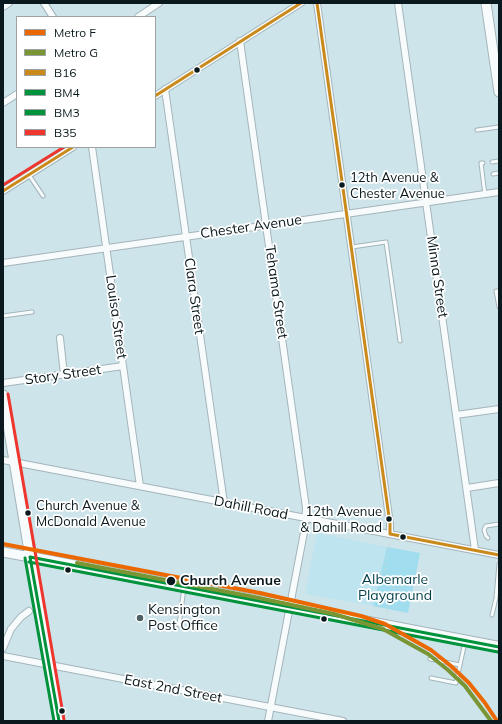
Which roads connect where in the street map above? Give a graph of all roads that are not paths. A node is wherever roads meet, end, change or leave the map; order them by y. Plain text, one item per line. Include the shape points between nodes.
1 (9, 3) edge
2 (44, 3) edge
3 (159, 3) edge
4 (301, 3) edge
5 (317, 3) edge
6 (398, 3) edge
7 (486, 3) edge
8 (3, 7) edge
9 (52, 16) edge
10 (140, 16) edge
11 (240, 41) junction
12 (165, 89) junction
13 (499, 92) edge
14 (16, 95) edge
15 (156, 95) edge
16 (3, 103) edge
17 (499, 127) edge
18 (477, 130) dead end
19 (71, 148) edge
20 (92, 148) edge
21 (499, 161) edge
22 (492, 162) dead end
23 (483, 163) dead end
24 (499, 173) edge
25 (494, 174) dead end
26 (29, 175) junction
27 (3, 191) edge
28 (499, 192) edge
29 (485, 194) junction
30 (43, 196) dead end
31 (426, 203) junction
32 (347, 214) junction
33 (266, 225) junction
34 (186, 237) junction
35 (352, 247) junction
36 (106, 248) junction
37 (3, 263) edge
38 (499, 291) edge
39 (499, 307) edge
40 (32, 312) dead end
41 (3, 316) edge
42 (60, 338) dead end
43 (400, 340) dead end
44 (123, 366) junction
45 (64, 375) junction
46 (3, 383) edge
47 (3, 395) edge
48 (499, 409) edge
49 (456, 415) junction
50 (3, 460) edge
51 (14, 462) junction
52 (499, 483) edge
53 (140, 486) junction
54 (467, 488) junction
55 (224, 502) junction
56 (306, 518) junction
57 (499, 524) edge
58 (390, 534) junction
59 (488, 538) dead end
60 (475, 550) junction
61 (3, 552) edge
62 (499, 555) edge
63 (30, 557) junction
64 (499, 564) edge
65 (184, 587) junction
66 (290, 607) junction
67 (29, 611) dead end
68 (492, 615) dead end
69 (179, 625) dead end
70 (465, 640) junction
71 (499, 647) edge
72 (3, 648) edge
73 (3, 656) edge
74 (430, 658) dead end
75 (49, 665) junction
76 (460, 665) junction
77 (431, 678) dead end
78 (271, 707) junction
79 (59, 721) edge
80 (268, 721) edge
81 (343, 721) edge

1 - 8 street
2 - 9 street
3 - 10 street
4 - 11 street
5 - 32 street
6 - 31 street, Minna Street
7 - 13 main road
11 - 12 street
11 - 33 street, Tehama Street
12 - 15 street
12 - 34 street, Clara Street
14 - 16 street
17 - 18 lane
19 - 26 street
20 - 36 street, Louisa Street
21 - 22 lane
23 - 29 lane via 480,163
24 - 25 lane
26 - 27 street
26 - 30 lane
28 - 29 street, Chester Avenue
29 - 31 street, Chester Avenue
31 - 32 street, Chester Avenue
31 - 49 street, Minna Street
32 - 33 street, Chester Avenue
32 - 35 street
33 - 34 street, Chester Avenue
33 - 56 street, Tehama Street
34 - 36 street, Chester Avenue
34 - 55 street, Clara Street
35 - 43 lane via 386,242
35 - 58 street
36 - 37 street, Chester Avenue
36 - 44 street, Louisa Street
38 - 39 lane via 496,291
40 - 41 lane
42 - 45 street
44 - 45 street, Story Street
44 - 53 street, Louisa Street
45 - 46 street, Story Street
47 - 51 main road
48 - 49 street
49 - 54 street, Minna Street
50 - 51 street, Dahill Road
51 - 53 street, Dahill Road
51 - 63 main road
52 - 54 street
53 - 55 street, Dahill Road
54 - 60 street, Minna Street
55 - 56 street, Dahill Road
56 - 58 street, Dahill Road
56 - 66 street, Tehama Street
57 - 59 lane via 486,526 484,530
58 - 60 street, Dahill Road
60 - 62 street, Dahill Road
61 - 63 main road
63 - 65 main road
63 - 75 main road
64 - 68 lane
65 - 66 main road
65 - 69 lane
66 - 70 main road
66 - 78 street, Tehama Street
67 - 72 street via 10,629
70 - 71 main road
70 - 76 lane
73 - 75 street, East 2nd Street
74 - 76 lane
75 - 78 street, East 2nd Street
75 - 79 main road
76 - 77 lane via 456,683
78 - 80 street, Tehama Street
78 - 81 street, East 2nd Street

